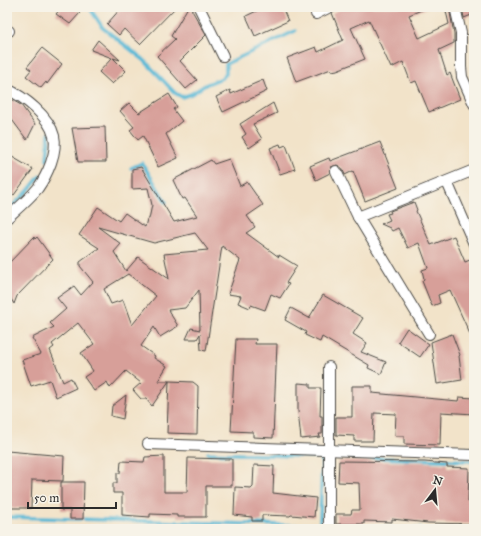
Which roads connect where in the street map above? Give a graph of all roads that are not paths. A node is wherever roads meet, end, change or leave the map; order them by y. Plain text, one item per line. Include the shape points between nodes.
1 (199, 7) edge
2 (330, 7) edge
3 (455, 7) edge
4 (316, 14) dead end
5 (223, 56) dead end
6 (7, 89) edge
7 (474, 104) edge
8 (474, 170) edge
9 (336, 171) dead end
10 (447, 182) junction
11 (358, 217) junction
12 (7, 218) edge
13 (474, 244) edge
14 (429, 334) dead end
15 (329, 367) dead end
16 (148, 444) dead end
17 (329, 450) junction
18 (474, 455) edge
19 (329, 529) edge

1 - 5 street
2 - 4 street
3 - 7 street via 461,33 462,77
6 - 12 street via 21,96 42,114 54,136 52,160 37,188
8 - 10 street
9 - 11 street
10 - 11 street
10 - 13 street
11 - 14 street
15 - 17 street
16 - 17 street
17 - 18 street
17 - 19 street

